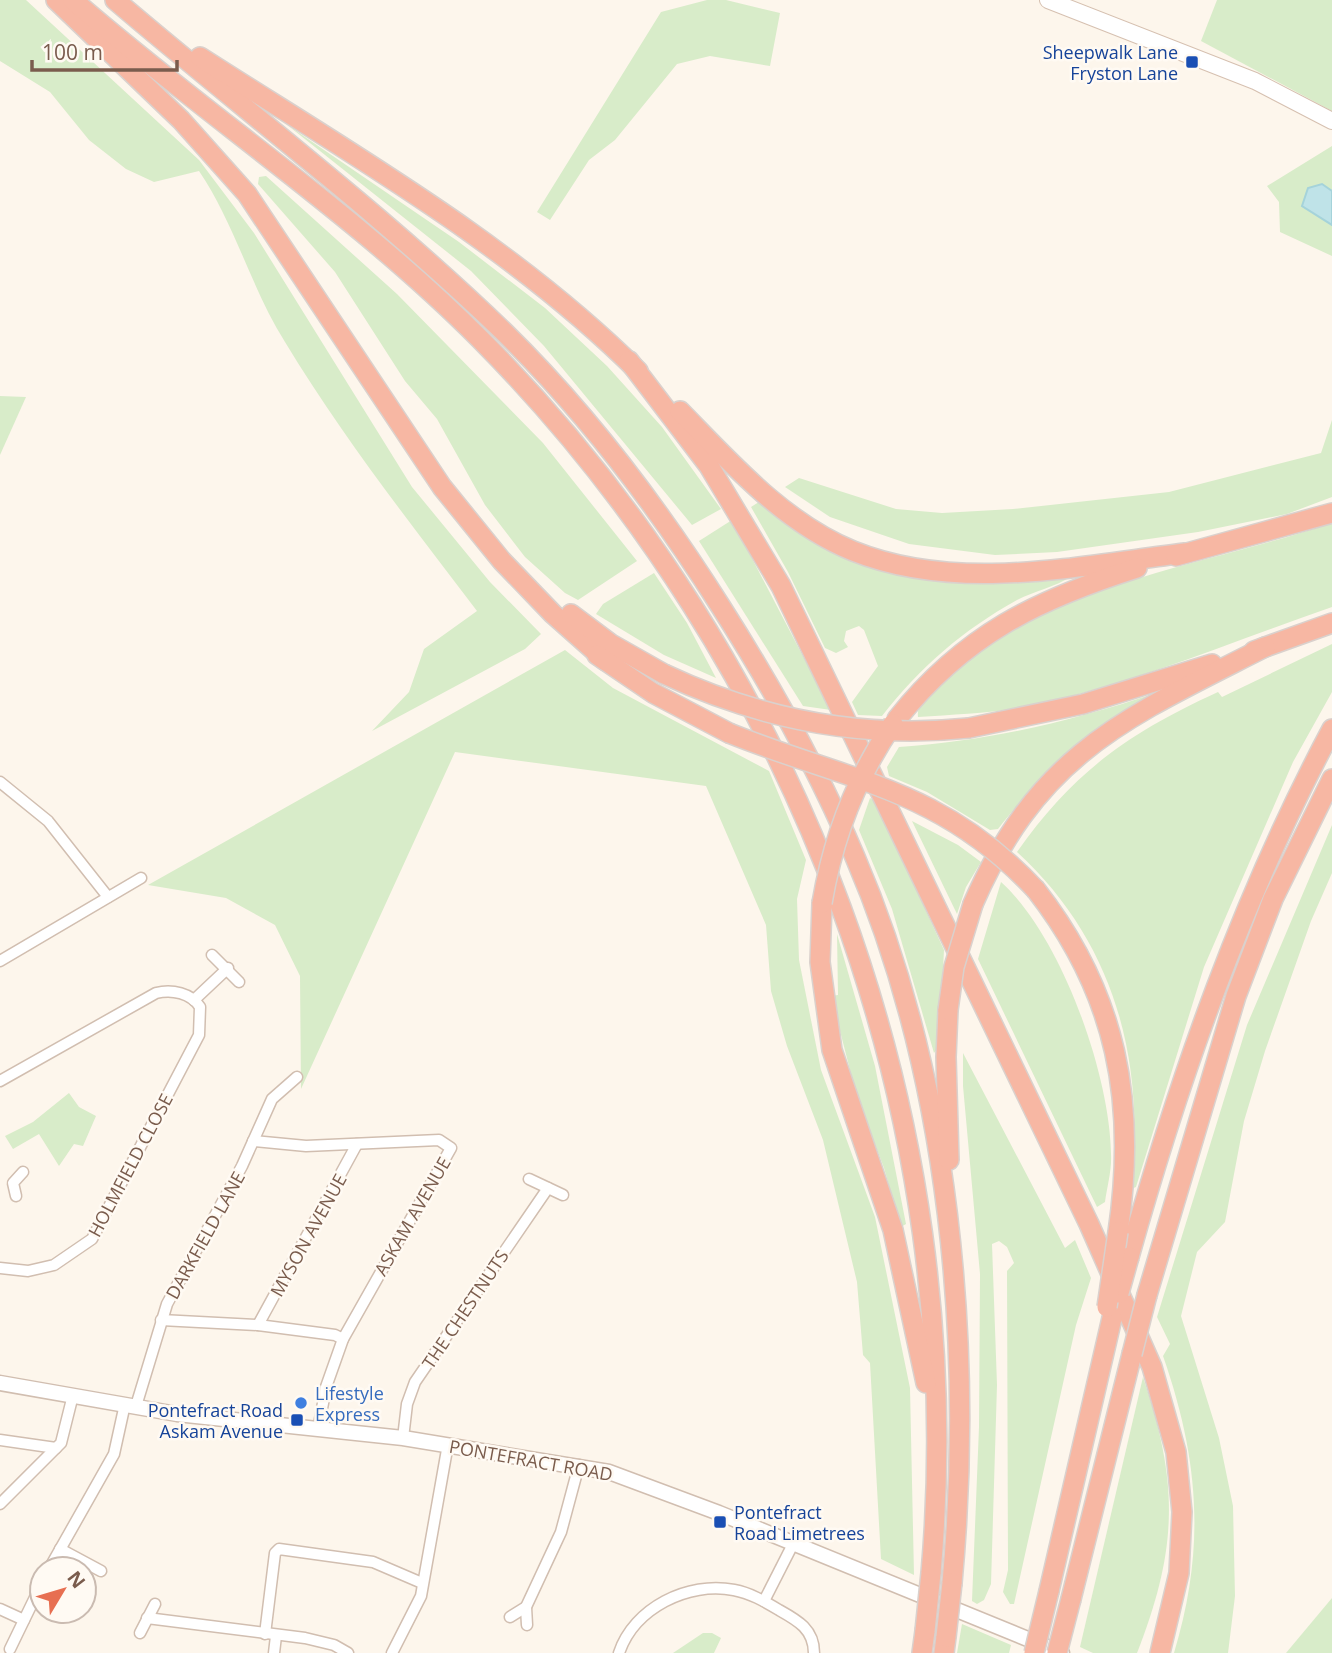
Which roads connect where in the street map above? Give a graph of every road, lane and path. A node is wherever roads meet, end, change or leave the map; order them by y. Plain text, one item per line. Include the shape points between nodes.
1 (44, 0) edge
2 (56, 0) edge
3 (73, 0) edge
4 (1048, 0) edge
5 (119, 3) edge
6 (137, 78) junction
7 (1332, 121) edge
8 (301, 272) junction
9 (629, 362) junction
10 (1332, 513) edge
11 (475, 527) junction
12 (1185, 553) junction
13 (1332, 623) edge
14 (1265, 647) junction
15 (606, 661) junction
16 (1332, 729) edge
17 (1332, 779) edge
18 (0, 782) edge
19 (141, 878) dead end
20 (108, 897) junction
21 (212, 955) dead end
22 (0, 961) edge
23 (228, 968) junction
24 (239, 982) dead end
25 (194, 1000) junction
26 (297, 1077) dead end
27 (0, 1080) edge
28 (253, 1141) junction
29 (357, 1144) junction
30 (23, 1172) dead end
31 (529, 1179) dead end
32 (0, 1180) edge
33 (13, 1183) junction
34 (548, 1188) junction
35 (16, 1195) dead end
36 (563, 1195) dead end
37 (0, 1268) edge
38 (952, 1279) junction
39 (1110, 1312) junction
40 (162, 1320) junction
41 (258, 1325) junction
42 (343, 1339) junction
43 (0, 1382) edge
44 (73, 1395) junction
45 (130, 1405) junction
46 (318, 1430) junction
47 (403, 1438) junction
48 (0, 1440) edge
49 (448, 1444) junction
50 (56, 1448) junction
51 (579, 1465) junction
52 (936, 1467) junction
53 (0, 1504) edge
54 (793, 1544) junction
55 (60, 1549) junction
56 (57, 1555) edge
57 (101, 1571) dead end
58 (422, 1583) junction
59 (764, 1601) junction
60 (155, 1604) dead end
61 (526, 1607) junction
62 (0, 1609) edge
63 (28, 1612) edge
64 (148, 1618) junction
65 (510, 1618) dead end
66 (24, 1620) junction
67 (527, 1625) dead end
68 (139, 1633) dead end
69 (270, 1635) junction
70 (945, 1645) edge
71 (10, 1649) dead end
72 (274, 1653) edge
73 (348, 1653) edge
74 (393, 1653) edge
75 (619, 1653) edge
76 (814, 1653) edge
77 (922, 1653) edge
78 (1034, 1653) edge
79 (1060, 1653) edge
80 (1160, 1653) edge

1 - 6 highway
2 - 6 highway
3 - 52 highway via 363,234 474,333 593,465 652,542 706,626 767,733 814,834 849,924 882,1032 908,1140 925,1251 934,1356
4 - 7 main road via 1264,85
5 - 9 highway via 481,239 558,297
5 - 38 highway via 388,226 507,335 625,471 704,580 814,766 878,916 901,988 938,1148
6 - 8 highway via 232,176
8 - 11 highway via 429,469
8 - 15 highway via 401,442 449,513 530,601
9 - 12 highway via 763,494 852,551 918,568 998,573
9 - 80 highway via 709,466 781,586 1083,1212 1152,1367 1176,1452 1182,1512 1179,1573
10 - 12 highway
11 - 14 highway, bridge via 571,615 611,644 664,674 737,704 813,724 891,732 1013,721
11 - 15 highway via 537,598
12 - 52 highway, bridge via 1099,580 1015,615 950,660 897,719 869,761 832,854 822,903 820,962 826,1021 840,1078 893,1230 924,1373
13 - 14 highway
14 - 38 highway, bridge via 1128,718 1071,760 1009,831 988,867 960,946 948,1010
15 - 39 highway, bridge via 661,698 729,733 930,806 986,843 1035,890 1077,949 1102,1004 1116,1050 1124,1122 1124,1185
16 - 39 highway, bridge via 1293,803 1213,994
17 - 79 highway, bridge via 1273,899 1236,996 1147,1295
18 - 20 street via 48,821
19 - 20 street
20 - 22 street
21 - 23 street
23 - 24 street
23 - 25 street
25 - 27 street via 177,992 156,993
25 - 37 street, HOLMFIELD CLOSE via 200,1007 199,1035 92,1239 54,1265 28,1271
26 - 28 street, DARKFIELD LANE via 272,1099
28 - 29 street, ASKAM AVENUE
28 - 40 street, DARKFIELD LANE
29 - 41 street, MYSON AVENUE
29 - 42 street, ASKAM AVENUE via 439,1140 451,1148
30 - 33 street
31 - 34 street
32 - 33 street
33 - 35 street
34 - 36 street
34 - 47 street, THE CHESTNUTS via 415,1382
38 - 70 highway, bridge via 960,1411 959,1508
39 - 78 highway, bridge
40 - 41 street
40 - 45 street, DARKFIELD LANE
41 - 42 street
42 - 46 street, ASKAM AVENUE via 326,1387
43 - 44 street, PONTEFRACT ROAD
44 - 45 street, PONTEFRACT ROAD
44 - 50 street via 64,1436
45 - 46 street, PONTEFRACT ROAD
45 - 55 street, DARKFIELD LANE via 114,1454
46 - 47 street, PONTEFRACT ROAD
47 - 49 street, PONTEFRACT ROAD
48 - 50 street
49 - 51 street, PONTEFRACT ROAD
49 - 58 street
50 - 53 street
51 - 54 street, PONTEFRACT ROAD via 635,1480
51 - 61 street via 561,1532
52 - 77 highway, bridge
54 - 59 street
54 - 79 street, PONTEFRACT ROAD
55 - 56 street, DARKFIELD LANE
55 - 57 street
58 - 69 street via 373,1562 279,1549 275,1553
58 - 74 street via 417,1609
59 - 75 street via 719,1588 680,1594 654,1606
59 - 76 street via 805,1627
60 - 64 street
61 - 65 street
61 - 67 street
62 - 66 street
63 - 66 street
64 - 68 street
64 - 69 street
66 - 71 street
69 - 72 street
69 - 73 street via 334,1645

